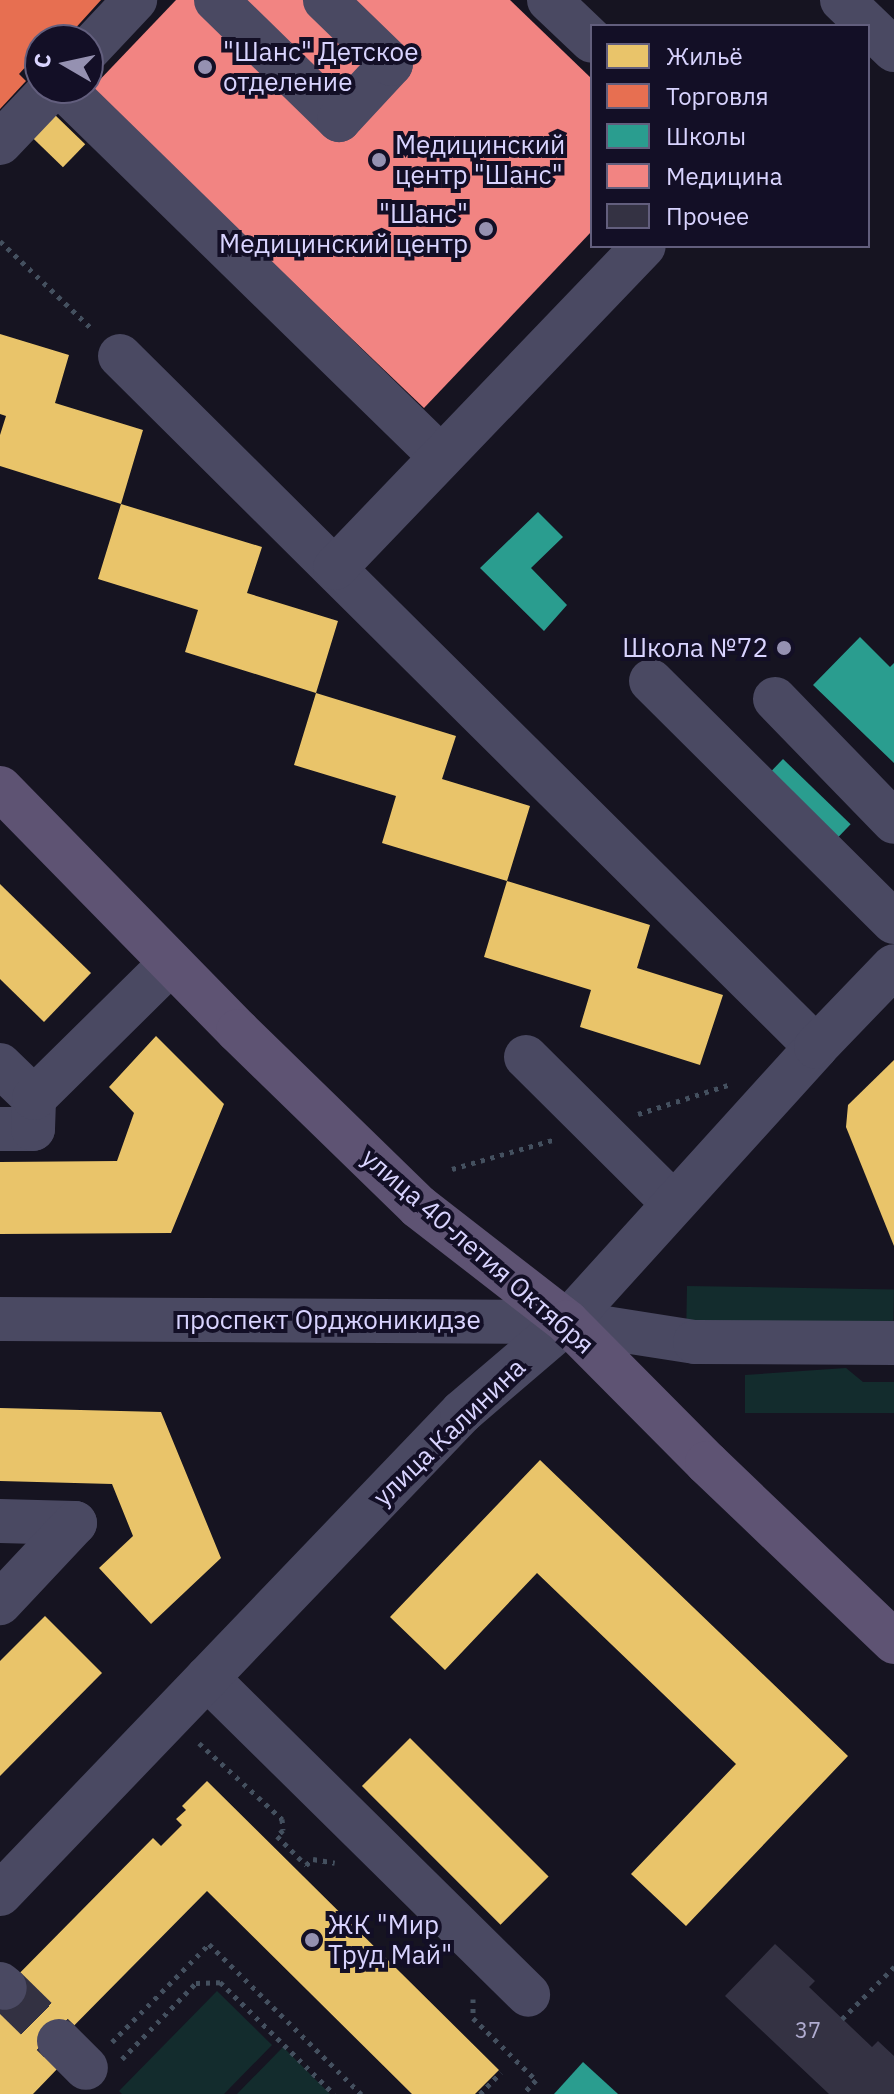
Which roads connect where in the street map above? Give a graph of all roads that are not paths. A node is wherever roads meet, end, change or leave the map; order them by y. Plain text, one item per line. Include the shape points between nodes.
1 (135, 0) edge
2 (216, 0) edge
3 (325, 0) edge
4 (549, 0) edge
5 (842, 0) edge
6 (867, 24) edge
7 (870, 27) edge
8 (104, 33) edge
9 (590, 39) edge
10 (894, 50) edge
11 (37, 104) edge
12 (79, 104) edge
13 (0, 143) edge
14 (642, 248) edge
15 (120, 356) road end
16 (441, 457) junction
17 (335, 568) junction
18 (651, 681) dead end
19 (775, 699) dead end
20 (0, 788) edge
21 (894, 822) edge
22 (894, 922) edge
23 (171, 963) junction
24 (892, 973) edge
25 (816, 1047) junction
26 (526, 1057) dead end
27 (0, 1065) edge
28 (34, 1098) junction
29 (0, 1129) edge
30 (673, 1203) junction
31 (0, 1319) edge
32 (567, 1322) junction
33 (894, 1343) edge
34 (0, 1521) edge
35 (0, 1603) edge
36 (894, 1642) edge
37 (207, 1678) junction
38 (0, 1894) edge
39 (528, 1995) dead end

1 - 8 street
2 - 3 street via 339,120 391,64
4 - 9 street
5 - 6 street
7 - 10 street
11 - 13 street
12 - 16 street
14 - 16 street
15 - 17 street
16 - 17 street
17 - 25 street
18 - 22 street
19 - 21 street
20 - 23 main road, улица 40-летия Октября
23 - 28 street
23 - 32 main road, улица 40-летия Октября via 419,1207
24 - 25 street, улица Калинина
25 - 30 street, улица Калинина
26 - 30 street
27 - 28 street
28 - 29 street via 33,1129
30 - 32 street, улица Калинина
31 - 32 street, проспект Орджоникидзе
32 - 33 street, проспект Орджоникидзе via 695,1342
32 - 36 main road, улица 40-летия Октября
32 - 37 street, улица Калинина via 462,1412
34 - 35 street via 75,1523
37 - 38 street, улица Калинина
37 - 39 street

